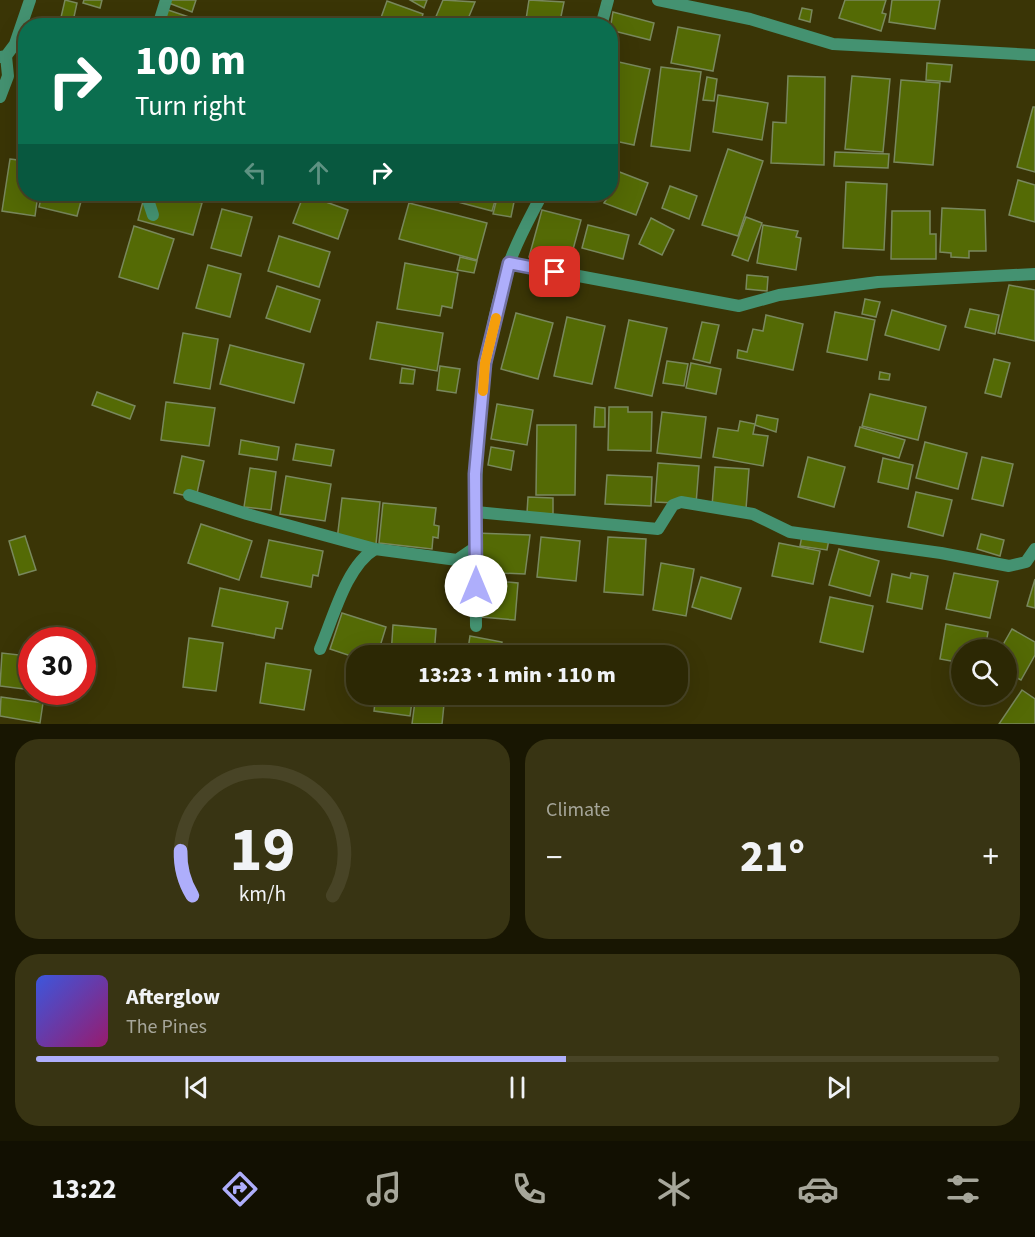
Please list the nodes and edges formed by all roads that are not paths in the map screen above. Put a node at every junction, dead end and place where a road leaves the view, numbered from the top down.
1 (30, 0) edge
2 (166, 0) edge
3 (608, 0) edge
4 (658, 0) edge
5 (24, 18) edge
6 (160, 18) edge
7 (603, 18) edge
8 (18, 35) edge
9 (1035, 55) edge
10 (3, 56) edge
11 (0, 97) edge
12 (149, 201) edge
13 (539, 201) edge
14 (153, 215) dead end
15 (509, 263) junction
16 (1032, 271) edge
17 (189, 495) dead end
18 (476, 512) junction
19 (476, 547) junction
20 (1035, 548) edge
21 (375, 549) junction
22 (476, 626) dead end
23 (320, 649) dead end

1 - 5 street
2 - 6 street
3 - 7 street
4 - 9 street
8 - 10 street
10 - 11 street
12 - 14 street
13 - 15 street
15 - 16 street
15 - 18 street
17 - 21 street
18 - 19 street
18 - 20 street
19 - 21 street
19 - 22 street
21 - 23 street

